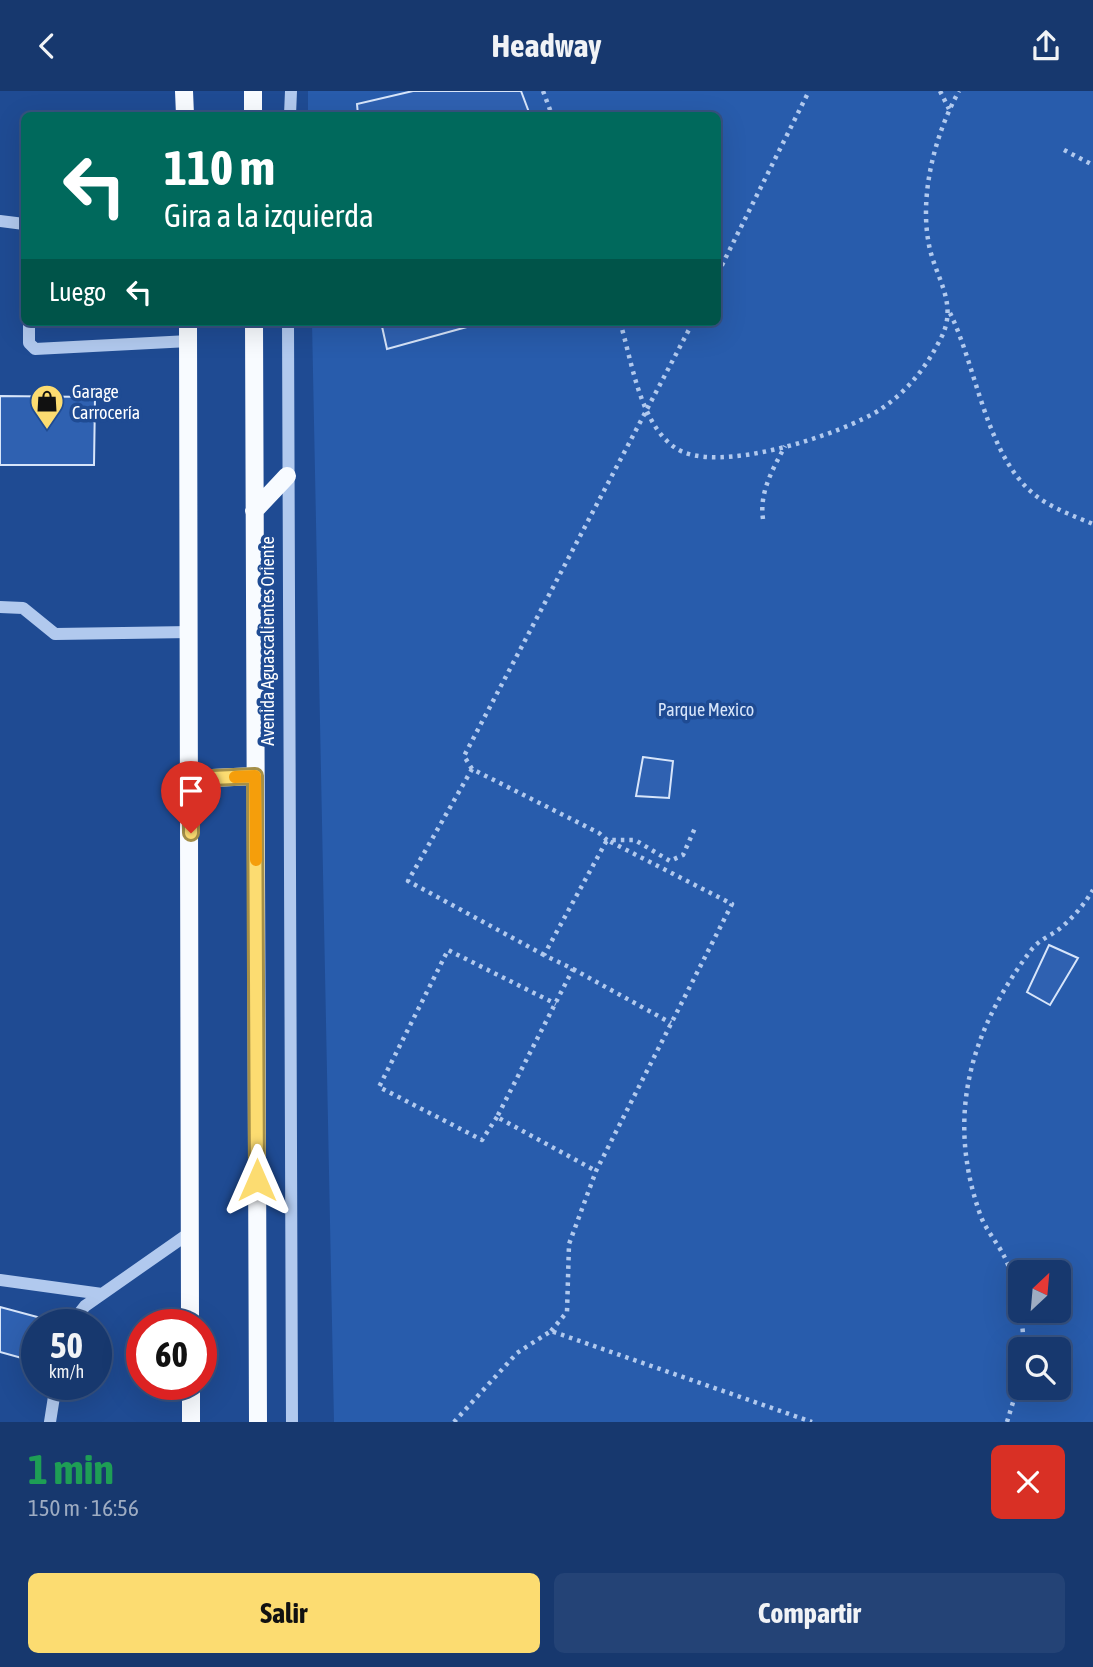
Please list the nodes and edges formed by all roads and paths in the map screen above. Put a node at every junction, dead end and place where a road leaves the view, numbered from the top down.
1 (184, 91) edge
2 (253, 91) edge
3 (291, 91) edge
4 (543, 91) edge
5 (809, 91) edge
6 (940, 91) edge
7 (959, 91) edge
8 (949, 109) junction
9 (185, 112) edge
10 (253, 112) edge
11 (290, 112) edge
12 (551, 112) edge
13 (1064, 150) dead end
14 (1093, 165) edge
15 (0, 221) edge
16 (21, 224) edge
17 (721, 267) edge
18 (950, 313) junction
19 (29, 326) edge
20 (188, 326) edge
21 (254, 326) edge
22 (288, 326) edge
23 (621, 326) edge
24 (691, 326) edge
25 (189, 341) junction
26 (648, 412) junction
27 (785, 446) junction
28 (287, 476) junction
29 (254, 512) junction
30 (763, 519) dead end
31 (1093, 524) edge
32 (0, 607) edge
33 (191, 632) junction
34 (472, 769) junction
35 (255, 776) junction
36 (191, 779) junction
37 (695, 828) dead end
38 (607, 840) junction
39 (1093, 890) edge
40 (544, 955) junction
41 (573, 969) junction
42 (556, 1004) junction
43 (671, 1023) junction
44 (497, 1117) junction
45 (596, 1171) junction
46 (188, 1234) junction
47 (0, 1280) edge
48 (102, 1294) junction
49 (83, 1309) edge
50 (190, 1309) edge
51 (551, 1331) junction
52 (1022, 1337) edge
53 (53, 1400) edge
54 (191, 1400) edge
55 (1014, 1400) edge
56 (50, 1422) edge
57 (191, 1422) edge
58 (258, 1422) edge
59 (292, 1422) edge
60 (454, 1422) edge
61 (812, 1422) edge
62 (1007, 1422) edge

1 - 9 main road
2 - 10 main road
3 - 11 street
4 - 12 path
5 - 17 path
6 - 8 path
7 - 8 path
8 - 18 path
13 - 14 path
15 - 16 street
18 - 27 path
18 - 31 path
19 - 25 street
20 - 25 main road
21 - 29 main road, Avenida Aguascalientes Oriente
22 - 28 street, Avenida Aguascalientes Oriente
23 - 26 path
24 - 26 path
25 - 33 main road
26 - 27 path
26 - 34 path
27 - 30 path
28 - 29 main road
28 - 59 street, Avenida Aguascalientes Oriente
29 - 35 main road, Avenida Aguascalientes Oriente
32 - 33 street
33 - 36 main road
34 - 38 path
34 - 40 path
35 - 36 main road
35 - 58 main road, Avenida Aguascalientes Oriente
36 - 46 main road
37 - 38 path
38 - 40 path
38 - 43 path
39 - 52 path
40 - 41 path
41 - 42 path
41 - 43 path
42 - 44 path
42 - 44 path
43 - 45 path
44 - 45 path
45 - 51 path
46 - 48 street
46 - 50 main road
47 - 48 street
48 - 49 street
51 - 60 path
51 - 61 path
53 - 56 street
54 - 57 main road
55 - 62 path

